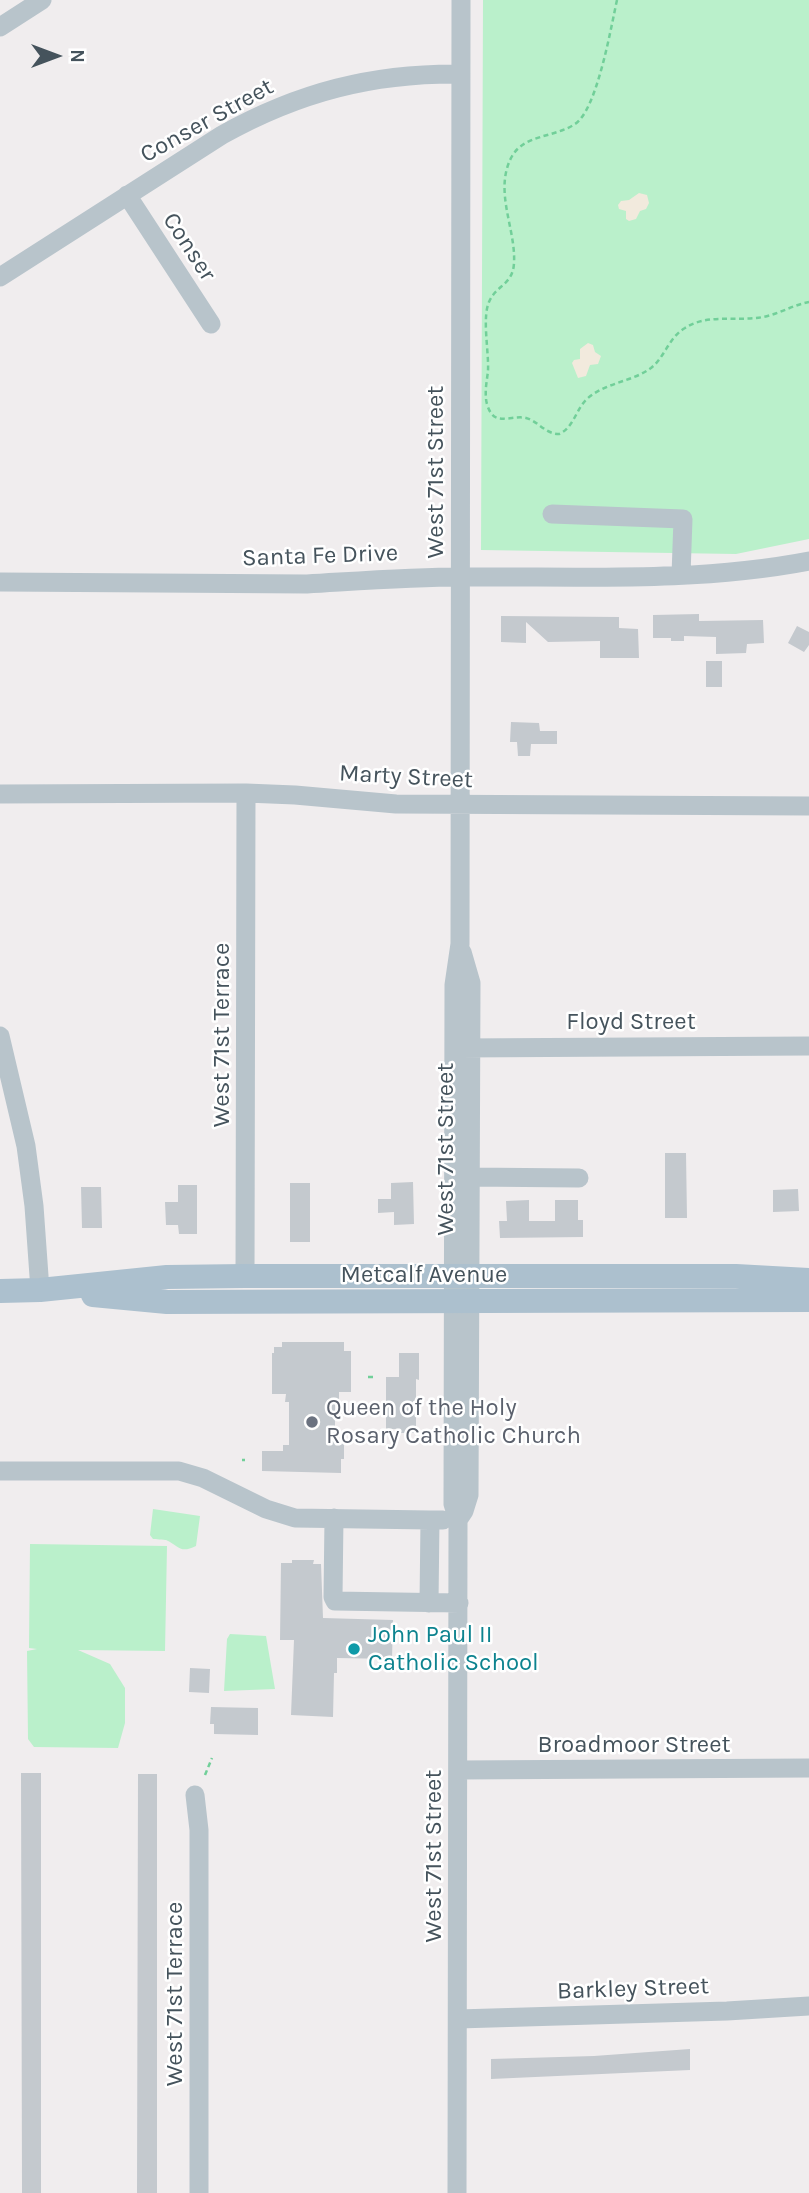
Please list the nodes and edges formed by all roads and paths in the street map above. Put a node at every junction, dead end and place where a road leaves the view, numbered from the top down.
1 (42, 0) edge
2 (461, 0) edge
3 (617, 0) edge
4 (0, 27) edge
5 (461, 74) junction
6 (127, 195) junction
7 (0, 277) edge
8 (809, 302) edge
9 (211, 324) dead end
10 (552, 514) dead end
11 (809, 561) edge
12 (460, 576) junction
13 (681, 576) junction
14 (0, 582) edge
15 (246, 793) junction
16 (0, 794) edge
17 (460, 805) junction
18 (809, 806) edge
19 (0, 1036) edge
20 (809, 1046) edge
21 (462, 1048) junction
22 (470, 1177) junction
23 (579, 1178) dead end
24 (462, 1274) junction
25 (246, 1276) junction
26 (809, 1280) edge
27 (40, 1290) junction
28 (0, 1291) edge
29 (809, 1300) edge
30 (461, 1302) junction
31 (368, 1377) dead end
32 (373, 1377) dead end
33 (0, 1471) edge
34 (334, 1518) junction
35 (430, 1520) junction
36 (458, 1520) junction
37 (429, 1603) junction
38 (459, 1603) junction
39 (212, 1758) dead end
40 (809, 1768) edge
41 (458, 1770) junction
42 (205, 1775) dead end
43 (195, 1795) dead end
44 (809, 2006) edge
45 (458, 2019) junction
46 (199, 2193) edge
47 (457, 2193) edge

1 - 4 street
2 - 5 street, West 71st Street
3 - 8 path
5 - 6 street, Conser Street
5 - 12 street, West 71st Street
6 - 7 street, Conser Street
6 - 9 street, Conser
10 - 13 street
11 - 13 street, Santa Fe Drive
12 - 13 street, Santa Fe Drive
12 - 14 street, Santa Fe Drive
12 - 17 street, West 71st Street
15 - 16 street, Marty Street
15 - 17 street, Marty Street
15 - 25 street, West 71st Terrace
17 - 18 street, Marty Street
17 - 21 street, West 71st Street
19 - 27 street
20 - 21 street, Floyd Street
21 - 22 street, West 71st Street
21 - 24 street, West 71st Street
22 - 23 street
22 - 24 street, West 71st Street
24 - 25 main road, Metcalf Avenue
24 - 26 main road, Metcalf Avenue
24 - 30 street, West 71st Street
25 - 27 main road, Metcalf Avenue
27 - 28 main road, Metcalf Avenue
27 - 30 main road, Metcalf Avenue
29 - 30 main road, Metcalf Avenue
30 - 36 street, West 71st Street
31 - 32 path
33 - 34 street
34 - 35 street
34 - 37 street
35 - 36 street
35 - 37 street
36 - 38 street, West 71st Street
37 - 38 street
38 - 41 street, West 71st Street
39 - 42 path
40 - 41 street, Broadmoor Street
41 - 45 street, West 71st Street
43 - 46 street, West 71st Terrace
44 - 45 street, Barkley Street
45 - 47 street, West 71st Street

